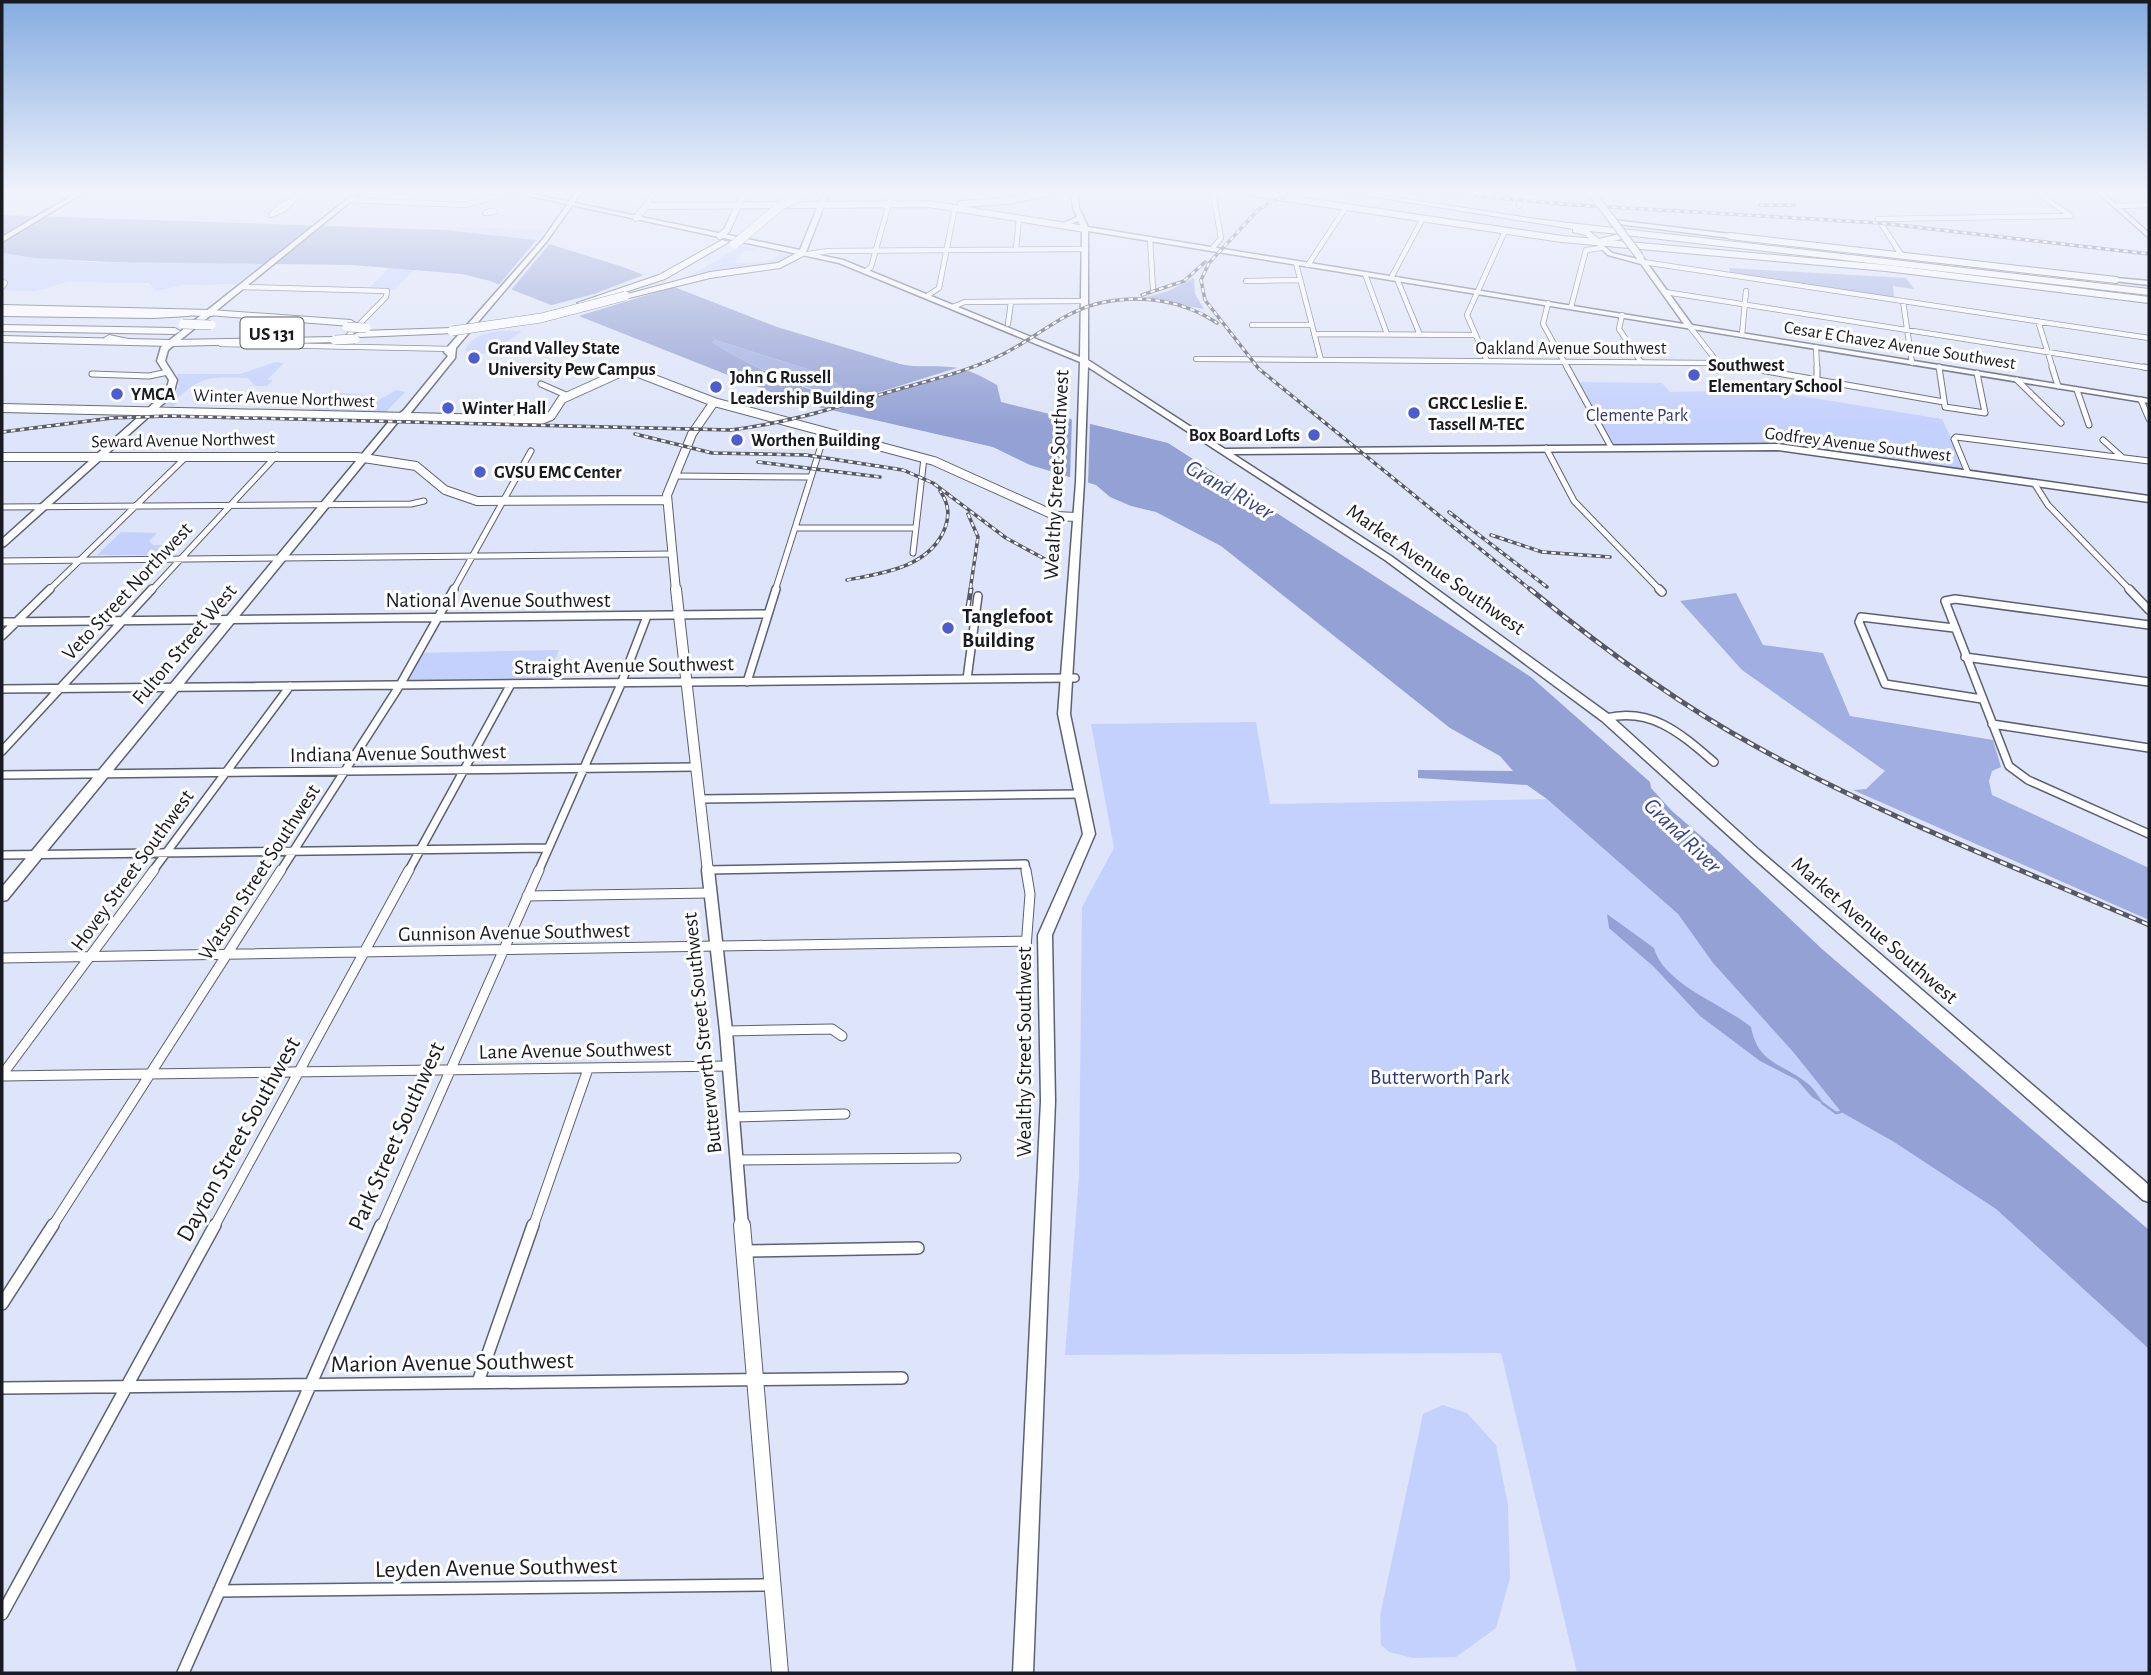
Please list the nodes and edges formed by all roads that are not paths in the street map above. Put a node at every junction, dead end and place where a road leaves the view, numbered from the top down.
1 (260, 271) edge
2 (518, 271) edge
3 (677, 271) edge
4 (677, 271) edge
5 (737, 271) edge
6 (866, 271) edge
7 (942, 271) edge
8 (1086, 271) edge
9 (1152, 271) edge
10 (1298, 271) edge
11 (1347, 271) edge
12 (1398, 271) edge
13 (1487, 271) edge
14 (1580, 271) edge
15 (1650, 271) edge
16 (1718, 271) edge
17 (1908, 271) edge
18 (1993, 271) edge
19 (2007, 271) edge
20 (2037, 271) edge
21 (2015, 272) junction
22 (1365, 274) junction
23 (666, 278) junction
24 (1300, 279) junction
25 (1394, 279) junction
26 (2116, 280) junction
27 (1246, 281) dead end
28 (242, 287) junction
29 (2149, 287) edge
30 (1153, 289) dead end
31 (1746, 291) dead end
32 (1477, 292) junction
33 (1665, 292) junction
34 (927, 296) junction
35 (2149, 300) edge
36 (1085, 301) junction
37 (1903, 301) junction
38 (1011, 302) junction
39 (1548, 303) junction
40 (1744, 305) junction
41 (952, 307) junction
42 (1571, 307) junction
43 (2, 313) edge
44 (188, 313) junction
45 (211, 313) junction
46 (1622, 315) junction
47 (77, 321) junction
48 (2038, 321) junction
49 (1008, 324) dead end
50 (1252, 325) dead end
51 (1312, 325) junction
52 (1690, 327) junction
53 (453, 328) junction
54 (1908, 330) junction
55 (2, 333) edge
56 (352, 334) junction
57 (1314, 334) junction
58 (1387, 334) junction
59 (1420, 335) junction
60 (1475, 335) junction
61 (1742, 335) junction
62 (2149, 338) edge
63 (138, 342) joint
64 (172, 343) junction
65 (1816, 347) junction
66 (453, 349) junction
67 (2048, 352) junction
68 (1196, 359) dead end
69 (1321, 360) junction
70 (1084, 361) junction
71 (1563, 361) junction
72 (1487, 362) junction
73 (1641, 362) junction
74 (1718, 363) junction
75 (1912, 363) junction
76 (1939, 367) junction
77 (2149, 368) edge
78 (168, 372) junction
79 (1977, 373) junction
80 (93, 374) dead end
81 (1114, 380) junction
82 (1816, 380) junction
83 (2017, 380) junction
84 (541, 384) dead end
85 (2058, 386) junction
86 (1083, 387) junction
87 (2077, 390) junction
88 (568, 396) junction
89 (2145, 401) edge
90 (714, 402) junction
91 (1945, 404) junction
92 (2, 408) edge
93 (152, 410) junction
94 (397, 418) junction
95 (2149, 419) edge
96 (2061, 423) dead end
97 (2089, 425) dead end
98 (825, 433) junction
99 (2103, 440) dead end
100 (1611, 447) junction
101 (1546, 448) junction
102 (1226, 450) junction
103 (531, 451) dead end
104 (277, 455) junction
105 (187, 456) junction
106 (97, 457) junction
107 (365, 457) junction
108 (925, 458) junction
109 (2122, 458) junction
110 (4, 459) edge
111 (2149, 461) edge
112 (1968, 473) junction
113 (674, 476) junction
114 (811, 477) junction
115 (2034, 483) junction
116 (2149, 499) edge
117 (666, 500) junction
118 (424, 501) dead end
119 (502, 503) junction
120 (325, 504) junction
121 (230, 505) junction
122 (135, 506) junction
123 (2, 507) edge
124 (43, 507) junction
125 (1076, 517) junction
126 (796, 528) junction
127 (915, 528) junction
128 (2, 544) edge
129 (913, 552) dead end
130 (672, 554) junction
131 (473, 557) junction
132 (280, 559) junction
133 (180, 560) junction
134 (2, 561) edge
135 (79, 561) junction
136 (1662, 592) dead end
137 (978, 596) dead end
138 (2149, 610) edge
139 (768, 614) junction
140 (647, 616) junction
141 (679, 616) junction
142 (438, 617) junction
143 (124, 620) junction
144 (229, 620) junction
145 (17, 621) junction
146 (2, 622) edge
147 (2149, 625) edge
148 (1954, 628) junction
149 (2, 636) edge
150 (1965, 657) junction
151 (1070, 678) junction
152 (967, 679) junction
153 (686, 682) junction
154 (747, 682) junction
155 (2149, 682) edge
156 (511, 684) junction
157 (621, 684) junction
158 (400, 685) junction
159 (290, 686) junction
160 (173, 687) junction
161 (61, 688) junction
162 (2, 689) edge
163 (1982, 699) junction
164 (1606, 718) junction
165 (1992, 724) junction
166 (2149, 748) edge
167 (2, 751) edge
168 (1714, 762) dead end
169 (695, 767) junction
170 (582, 768) junction
171 (466, 769) junction
172 (345, 771) junction
173 (226, 773) junction
174 (101, 774) junction
175 (2, 775) edge
176 (1082, 794) junction
177 (699, 799) junction
178 (2149, 834) edge
179 (547, 848) junction
180 (420, 850) junction
181 (292, 851) junction
182 (166, 853) junction
183 (2, 855) edge
184 (35, 855) junction
185 (706, 870) junction
186 (709, 893) junction
187 (2, 896) edge
188 (527, 896) junction
189 (715, 946) junction
190 (502, 950) junction
191 (365, 952) junction
192 (228, 953) junction
193 (90, 956) junction
194 (2, 958) edge
195 (726, 1031) junction
196 (842, 1036) dead end
197 (729, 1066) junction
198 (449, 1069) junction
199 (588, 1069) junction
200 (299, 1072) junction
201 (150, 1074) junction
202 (2, 1076) edge
203 (845, 1114) dead end
204 (734, 1117) junction
205 (956, 1158) dead end
206 (737, 1160) junction
207 (2149, 1195) edge
208 (918, 1248) dead end
209 (743, 1251) junction
210 (2, 1304) edge
211 (902, 1378) dead end
212 (754, 1379) junction
213 (478, 1382) junction
214 (310, 1384) junction
215 (128, 1386) junction
216 (2, 1388) edge
217 (774, 1585) junction
218 (219, 1591) junction
219 (2, 1614) edge
220 (183, 1673) edge
221 (780, 1673) edge
222 (1023, 1673) edge

1 - 28 main road
2 - 66 main road, Fulton Street West
3 - 23 highway, US 131
4 - 23 highway
5 - 23 highway
6 - 34 main road, Market Avenue Southwest
7 - 34 street
8 - 36 main road, Wealthy Street Southwest
9 - 30 street
10 - 24 street
11 - 22 main road, Cesar E Chavez Avenue Southwest
12 - 25 street
13 - 32 street
14 - 42 street
15 - 33 main road
16 - 37 street
17 - 35 street
18 - 29 highway
19 - 21 highway
20 - 26 street
21 - 26 highway
21 - 29 highway
22 - 25 main road, Cesar E Chavez Avenue Southwest
22 - 58 street
23 - 53 highway, US 131
23 - 53 highway, US 131, bridge
24 - 27 street
24 - 51 street
25 - 32 main road, Cesar E Chavez Avenue Southwest
25 - 59 street
26 - 29 main road
28 - 45 main road
28 - 56 street
31 - 40 street
32 - 39 main road, Cesar E Chavez Avenue Southwest
32 - 60 street
33 - 40 street
33 - 52 main road
34 - 41 main road, Market Avenue Southwest
36 - 38 street
36 - 70 main road, Wealthy Street Southwest
37 - 48 street
37 - 54 street
38 - 41 street
38 - 49 street
39 - 42 main road, Cesar E Chavez Avenue Southwest
39 - 71 street
40 - 54 street
40 - 61 street
41 - 70 main road, Market Avenue Southwest
42 - 46 main road, Cesar E Chavez Avenue Southwest
43 - 44 street
43 - 47 highway, US 131
44 - 45 street
44 - 47 highway
45 - 56 highway
45 - 64 main road
46 - 52 main road, Cesar E Chavez Avenue Southwest
46 - 73 street
47 - 55 highway
47 - 56 highway, US 131
48 - 62 street
48 - 67 street
50 - 51 street
51 - 57 street
52 - 61 main road, Cesar E Chavez Avenue Southwest
52 - 74 street
53 - 56 highway, US 131
53 - 56 highway, US 131
54 - 67 street
54 - 75 street
55 - 63 highway
56 - 64 highway
56 - 66 street
57 - 58 street
57 - 69 street
58 - 59 street
59 - 60 street
60 - 72 street
61 - 65 main road, Cesar E Chavez Avenue Southwest
63 - 64 street
64 - 78 main road
65 - 75 main road, Cesar E Chavez Avenue Southwest
65 - 82 street
66 - 94 main road, Fulton Street West
67 - 77 street
67 - 85 street
68 - 69 street, Oakland Avenue Southwest
69 - 72 street, Oakland Avenue Southwest
70 - 81 main road, Market Avenue Southwest
70 - 86 main road, Wealthy Street Southwest
71 - 72 street, Oakland Avenue Southwest
71 - 73 street, Oakland Avenue Southwest
71 - 100 street
73 - 74 street, Oakland Avenue Southwest
74 - 82 street, Oakland Avenue Southwest
75 - 76 main road, Cesar E Chavez Avenue Southwest
76 - 79 main road, Cesar E Chavez Avenue Southwest
76 - 91 street
78 - 80 street
78 - 93 main road
79 - 83 main road, Cesar E Chavez Avenue Southwest
79 - 91 street, Oakland Avenue Southwest
81 - 86 main road
81 - 102 main road, Market Avenue Southwest
82 - 91 street, Oakland Avenue Southwest
83 - 85 main road, Cesar E Chavez Avenue Southwest
83 - 96 street
84 - 88 street
85 - 87 main road, Cesar E Chavez Avenue Southwest
86 - 125 main road, Wealthy Street Southwest
87 - 89 main road, Cesar E Chavez Avenue Southwest
87 - 97 street
88 - 90 street
88 - 94 street, Winter Avenue Northwest
89 - 95 street
90 - 98 street
90 - 113 street, Butterworth Street Southwest
92 - 93 street, Winter Avenue Northwest
93 - 94 street, Winter Avenue Northwest
93 - 106 main road
94 - 107 main road, Fulton Street West
98 - 108 street
98 - 114 street
99 - 109 street
100 - 101 main road, Godfrey Avenue Southwest
100 - 112 main road, Godfrey Avenue Southwest
101 - 102 main road, Godfrey Avenue Southwest
101 - 136 street
102 - 164 main road, Market Avenue Southwest
103 - 119 street, Watson Street Southwest
104 - 105 street, Seward Avenue Northwest
104 - 107 street, Seward Avenue Northwest
104 - 121 street, Veto Street Northwest
105 - 106 street, Seward Avenue Northwest
105 - 122 street
106 - 110 street, Seward Avenue Northwest
106 - 124 main road
107 - 119 street, Seward Avenue Northwest
107 - 120 main road, Fulton Street West
108 - 125 street
108 - 127 street
109 - 111 street
109 - 112 street
112 - 115 main road, Godfrey Avenue Southwest
113 - 114 street
113 - 117 street, Butterworth Street Southwest
114 - 126 street
115 - 116 main road, Godfrey Avenue Southwest
115 - 138 street
117 - 119 street, Seward Avenue Northwest
117 - 130 street, Butterworth Street Southwest
118 - 120 street
119 - 131 street, Watson Street Southwest
120 - 121 street
120 - 132 main road, Fulton Street West
121 - 122 street
121 - 133 street, Veto Street Northwest
122 - 124 street
122 - 135 street
123 - 124 street
124 - 128 main road
125 - 151 main road, Wealthy Street Southwest
126 - 127 street
126 - 139 street
127 - 129 street
130 - 131 street
130 - 141 street, Butterworth Street Southwest
131 - 132 street
131 - 142 street, Watson Street Southwest
132 - 133 street
132 - 144 main road, Fulton Street West
133 - 135 street
133 - 143 street, Veto Street Northwest
134 - 135 street
135 - 145 street
137 - 152 street
139 - 141 street, National Avenue Southwest
139 - 154 street
140 - 141 street, National Avenue Southwest
140 - 142 street, National Avenue Southwest
140 - 157 street, Park Street Southwest
141 - 153 street, Butterworth Street Southwest
142 - 144 street, National Avenue Southwest
142 - 158 street, Watson Street Southwest
143 - 144 street, National Avenue Southwest
143 - 145 street, National Avenue Southwest
143 - 161 street, Veto Street Northwest
144 - 160 main road, Fulton Street West
145 - 146 street, National Avenue Southwest
145 - 149 street
147 - 148 street
148 - 150 street
148 - 163 street
150 - 155 street
150 - 163 street
151 - 152 street, Straight Avenue Southwest
151 - 176 main road, Wealthy Street Southwest
152 - 154 street, Straight Avenue Southwest
153 - 154 street, Straight Avenue Southwest
153 - 157 street, Straight Avenue Southwest
153 - 169 street, Butterworth Street Southwest
156 - 157 street, Straight Avenue Southwest
156 - 158 street, Straight Avenue Southwest
156 - 171 street, Dayton Street Southwest
157 - 170 street, Park Street Southwest
158 - 159 street, Straight Avenue Southwest
158 - 172 street, Watson Street Southwest
159 - 160 street, Straight Avenue Southwest
159 - 173 street, Hovey Street Southwest
160 - 161 street, Straight Avenue Southwest
160 - 174 main road, Fulton Street West
161 - 162 street, Straight Avenue Southwest
161 - 167 street, Veto Street Northwest
163 - 165 street
164 - 168 street
164 - 207 main road, Market Avenue Southwest
165 - 166 street
165 - 178 street
169 - 170 street, Indiana Avenue Southwest
169 - 177 street, Butterworth Street Southwest
170 - 171 street, Indiana Avenue Southwest
170 - 179 street, Park Street Southwest
171 - 172 street, Indiana Avenue Southwest
171 - 180 street, Dayton Street Southwest
172 - 173 street, Indiana Avenue Southwest
172 - 181 street, Watson Street Southwest
173 - 174 street, Indiana Avenue Southwest
173 - 182 street, Hovey Street Southwest
174 - 175 street, Indiana Avenue Southwest
174 - 184 main road, Fulton Street West
176 - 177 street
176 - 222 main road, Wealthy Street Southwest
177 - 185 street, Butterworth Street Southwest
179 - 180 street
179 - 188 street, Park Street Southwest
180 - 181 street
180 - 191 street, Dayton Street Southwest
181 - 182 street
181 - 192 street, Watson Street Southwest
182 - 184 street
182 - 193 street, Hovey Street Southwest
183 - 184 street
184 - 187 main road, Fulton Street West
185 - 186 street, Butterworth Street Southwest
185 - 189 street, Gunnison Avenue Southwest
186 - 188 street
186 - 189 street, Butterworth Street Southwest
188 - 190 street, Park Street Southwest
189 - 190 street, Gunnison Avenue Southwest
189 - 195 street, Butterworth Street Southwest
190 - 191 street, Gunnison Avenue Southwest
190 - 198 street, Park Street Southwest
191 - 192 street, Gunnison Avenue Southwest
191 - 200 street, Dayton Street Southwest
192 - 193 street, Gunnison Avenue Southwest
192 - 201 street, Watson Street Southwest
193 - 194 street, Gunnison Avenue Southwest
193 - 202 street, Hovey Street Southwest
195 - 196 street
195 - 197 street, Butterworth Street Southwest
197 - 199 street, Lane Avenue Southwest
197 - 204 street, Butterworth Street Southwest
198 - 199 street, Lane Avenue Southwest
198 - 200 street, Lane Avenue Southwest
198 - 214 street, Park Street Southwest
199 - 213 street
200 - 201 street, Lane Avenue Southwest
200 - 215 street, Dayton Street Southwest
201 - 202 street, Lane Avenue Southwest
201 - 210 street, Watson Street Southwest
203 - 204 street
204 - 206 street, Butterworth Street Southwest
205 - 206 street
206 - 209 street, Butterworth Street Southwest
208 - 209 street
209 - 212 street, Butterworth Street Southwest
211 - 212 street, Marion Avenue Southwest
212 - 213 street, Marion Avenue Southwest
212 - 217 street, Butterworth Street Southwest
213 - 214 street, Marion Avenue Southwest
214 - 215 street, Marion Avenue Southwest
214 - 218 street, Park Street Southwest
215 - 216 street, Marion Avenue Southwest
215 - 219 street, Dayton Street Southwest
217 - 218 street, Leyden Avenue Southwest
217 - 221 street, Butterworth Street Southwest
218 - 220 street, Park Street Southwest

